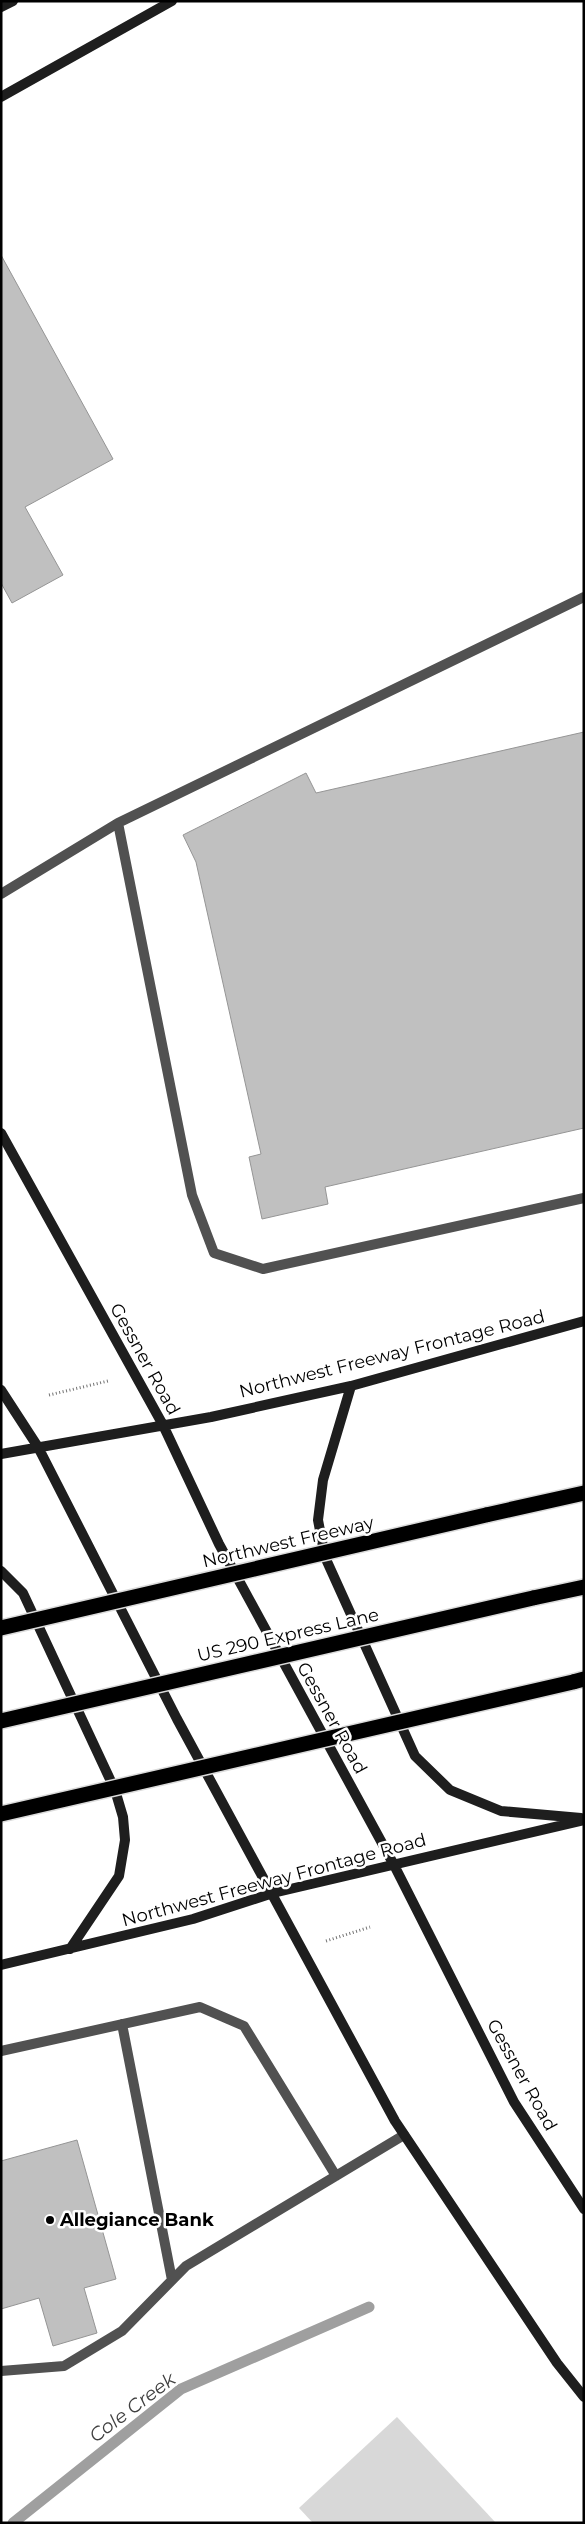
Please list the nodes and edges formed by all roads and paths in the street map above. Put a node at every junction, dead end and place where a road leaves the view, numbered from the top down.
1 (12, 1) edge
2 (172, 1) edge
3 (1, 7) edge
4 (1, 96) edge
5 (584, 597) edge
6 (118, 824) junction
7 (1, 894) edge
8 (1, 1134) edge
9 (584, 1198) edge
10 (584, 1321) edge
11 (108, 1381) dead end
12 (351, 1386) junction
13 (1, 1390) edge
14 (49, 1395) dead end
15 (163, 1426) junction
16 (38, 1447) junction
17 (1, 1454) edge
18 (584, 1493) edge
19 (1, 1571) edge
20 (584, 1587) edge
21 (1, 1628) edge
22 (578, 1680) edge
23 (1, 1720) edge
24 (1, 1814) edge
25 (584, 1819) edge
26 (394, 1865) junction
27 (272, 1894) junction
28 (370, 1927) dead end
29 (325, 1941) dead end
30 (70, 1949) junction
31 (1, 1965) edge
32 (122, 2024) junction
33 (1, 2051) edge
34 (404, 2135) junction
35 (336, 2176) junction
36 (584, 2209) edge
37 (172, 2280) junction
38 (1, 2371) edge
39 (584, 2397) edge

1 - 3 main road
2 - 4 main road
5 - 6 lane
6 - 7 lane
6 - 9 lane
8 - 15 main road, Gessner Road
10 - 12 main road, Northwest Freeway Frontage Road
11 - 14 path
12 - 15 main road, Northwest Freeway Frontage Road
12 - 25 main road
13 - 16 main road
15 - 16 main road, Northwest Freeway Frontage Road
15 - 26 main road, Gessner Road
16 - 17 main road, Northwest Freeway Frontage Road
16 - 27 main road
18 - 21 highway, Northwest Freeway, bridge
19 - 30 main road
20 - 23 highway, US 290 Express Lane, bridge
22 - 24 highway, bridge
25 - 26 main road, Northwest Freeway Frontage Road
26 - 27 main road, Northwest Freeway Frontage Road
26 - 36 main road, Gessner Road
27 - 30 main road, Northwest Freeway Frontage Road
27 - 34 main road
28 - 29 path
30 - 31 main road, Northwest Freeway Frontage Road
32 - 33 lane
32 - 35 lane
32 - 37 lane
34 - 35 lane
34 - 39 main road
35 - 37 lane
37 - 38 lane

